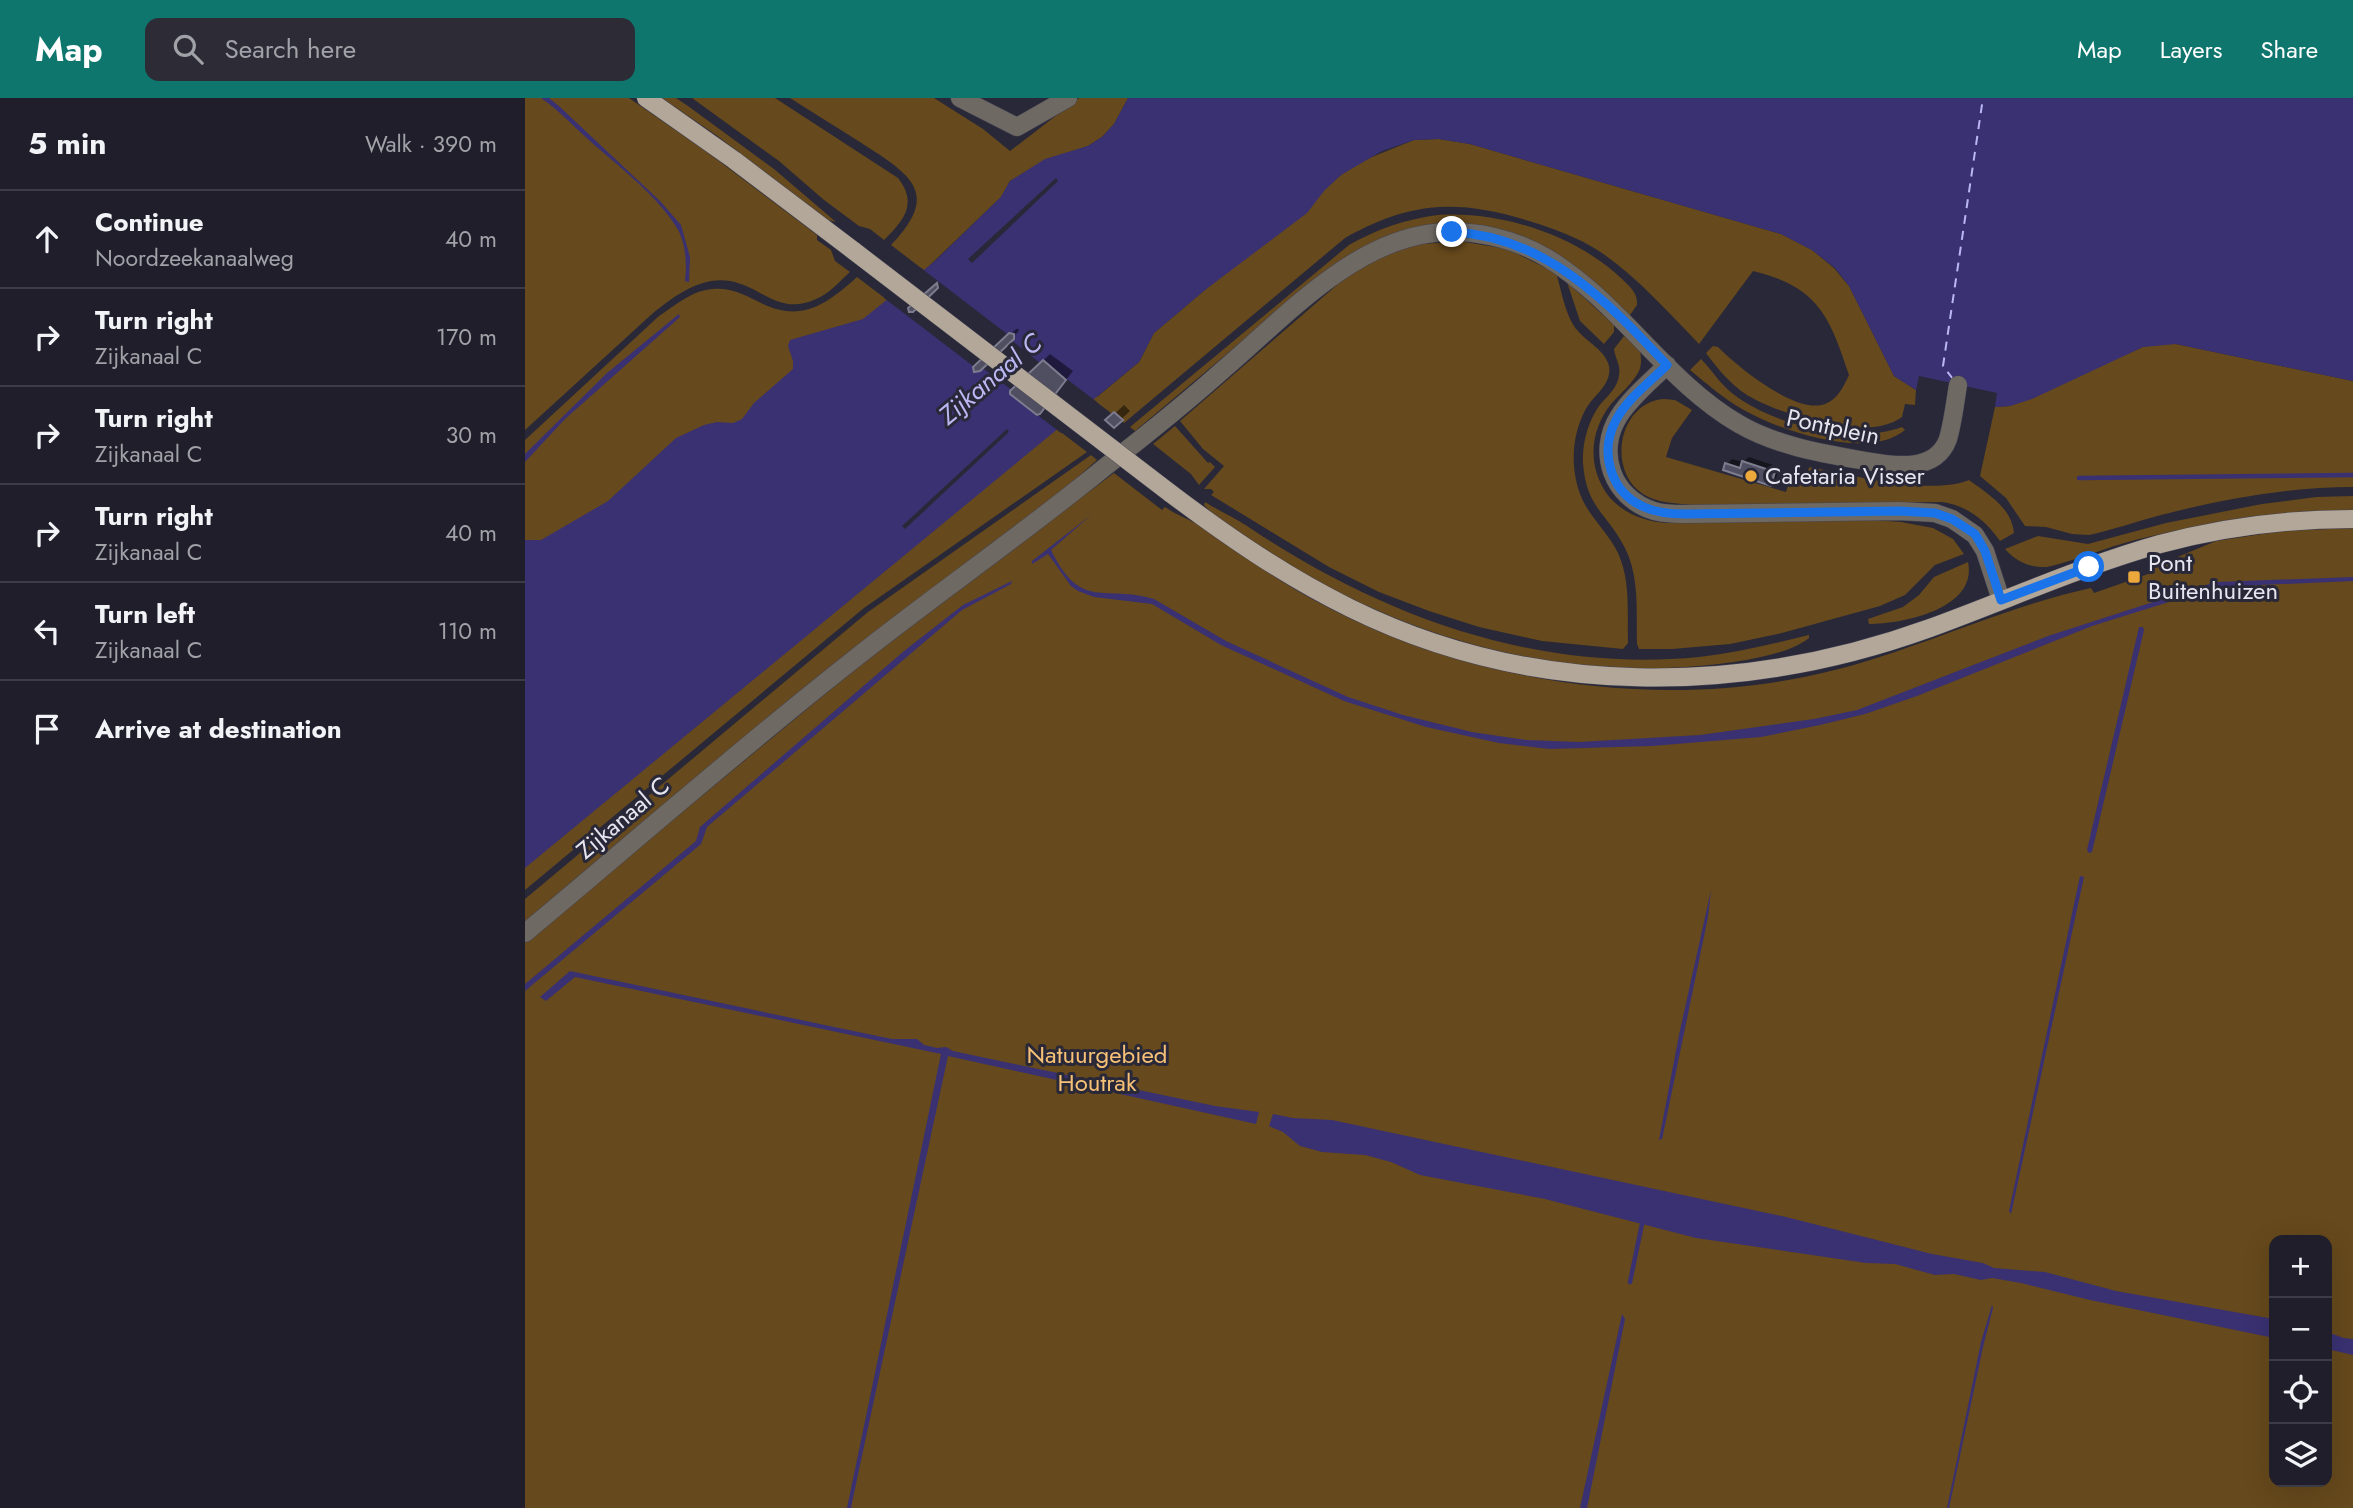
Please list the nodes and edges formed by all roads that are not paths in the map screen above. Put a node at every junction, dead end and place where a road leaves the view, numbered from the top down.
1 (646, 98) edge
2 (960, 98) edge
3 (1067, 98) edge
4 (1667, 365) junction
5 (1958, 385) dead end
6 (2353, 519) edge
7 (2001, 600) junction
8 (525, 933) edge

1 - 7 main road, bridge
2 - 3 street
4 - 5 street, Pontplein
4 - 7 street
4 - 8 street, Zijkanaal C
6 - 7 main road

